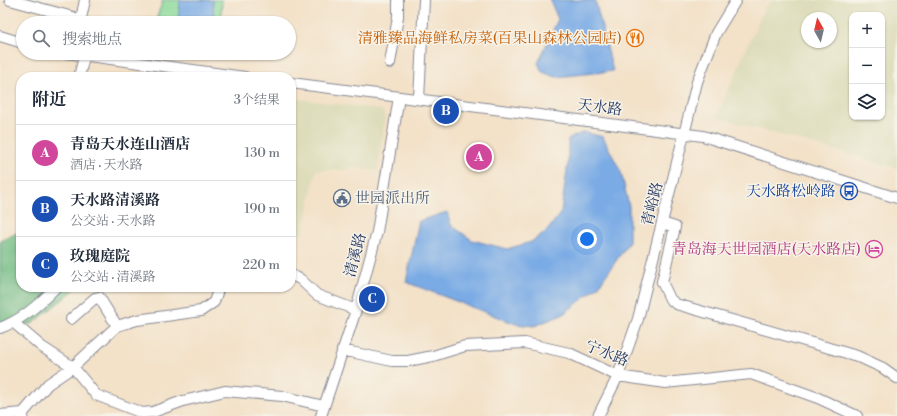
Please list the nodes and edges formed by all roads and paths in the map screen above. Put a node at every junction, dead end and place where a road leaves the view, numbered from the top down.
1 (10, 0) edge
2 (86, 0) edge
3 (398, 0) edge
4 (424, 0) edge
5 (736, 0) edge
6 (69, 16) edge
7 (82, 16) edge
8 (0, 36) edge
9 (16, 41) edge
10 (84, 60) edge
11 (121, 60) edge
12 (390, 63) dead end
13 (81, 72) edge
14 (209, 72) edge
15 (296, 84) edge
16 (399, 97) junction
17 (419, 99) junction
18 (685, 134) junction
19 (897, 198) edge
20 (662, 223) junction
21 (296, 277) edge
22 (51, 292) edge
23 (218, 292) edge
24 (356, 310) junction
25 (71, 319) dead end
26 (14, 323) junction
27 (117, 326) junction
28 (0, 328) edge
29 (342, 350) junction
30 (73, 367) junction
31 (618, 376) junction
32 (897, 378) edge
33 (324, 406) junction
34 (0, 414) edge
35 (23, 415) edge
36 (321, 416) edge
37 (598, 416) edge
38 (857, 416) edge

1 - 6 street
2 - 7 street
3 - 12 street
4 - 17 street
5 - 18 street, 青峪路
8 - 9 street
10 - 13 street
11 - 14 street
15 - 16 street, 天水路
16 - 17 street, 天水路
16 - 24 street, 清溪路
17 - 18 street, 天水路
18 - 19 street, 天水路
18 - 20 street, 青峪路
20 - 31 street, 青峪路
20 - 32 street
21 - 24 street
22 - 26 street
23 - 27 street
24 - 29 street, 清溪路
25 - 27 street
26 - 28 street
26 - 30 street
27 - 30 street
29 - 31 street, 宁水路
29 - 33 street, 清溪路
30 - 33 street
30 - 35 street
31 - 37 street, 青峪路
31 - 38 street, 宁水路
33 - 36 street, 清溪路
34 - 35 street

